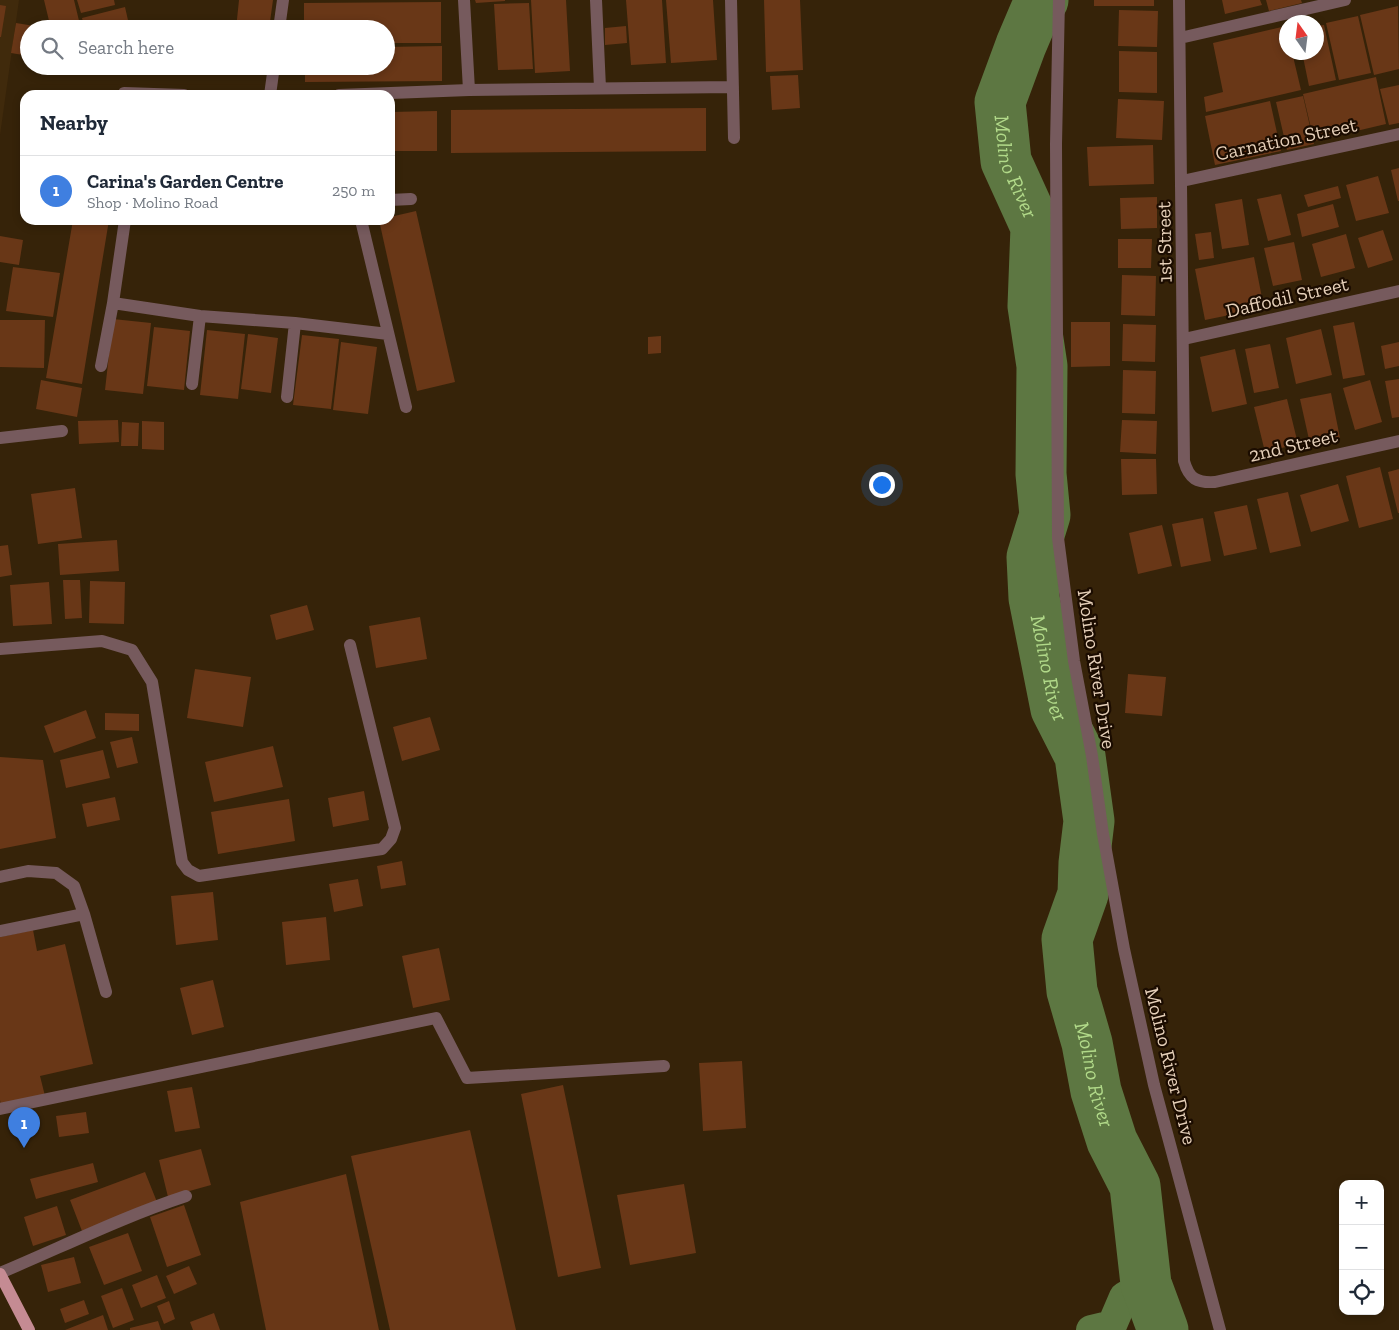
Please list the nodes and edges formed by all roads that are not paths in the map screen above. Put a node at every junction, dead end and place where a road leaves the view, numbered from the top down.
1 (283, 0) edge
2 (464, 0) edge
3 (596, 0) edge
4 (731, 0) edge
5 (1059, 0) edge
6 (1179, 0) edge
7 (1345, 0) edge
8 (280, 20) edge
9 (1180, 38) junction
10 (273, 75) edge
11 (734, 87) junction
12 (600, 88) junction
13 (271, 90) edge
14 (469, 90) junction
15 (395, 93) edge
16 (1399, 134) edge
17 (734, 138) dead end
18 (1182, 181) junction
19 (411, 199) dead end
20 (395, 200) edge
21 (124, 225) edge
22 (362, 225) edge
23 (1399, 291) edge
24 (113, 303) junction
25 (200, 316) junction
26 (295, 323) junction
27 (388, 334) junction
28 (1184, 339) junction
29 (101, 366) dead end
30 (192, 384) dead end
31 (287, 398) dead end
32 (406, 407) dead end
33 (62, 431) dead end
34 (0, 438) edge
35 (1399, 441) edge
36 (1195, 480) joint
37 (350, 645) dead end
38 (0, 649) edge
39 (0, 877) edge
40 (84, 914) junction
41 (0, 931) edge
42 (106, 992) dead end
43 (664, 1066) dead end
44 (0, 1110) edge
45 (186, 1196) dead end
46 (0, 1273) edge
47 (29, 1330) edge
48 (1220, 1330) edge

1 - 8 street
2 - 14 street
3 - 12 street
4 - 11 street
5 - 48 street, Molino River Drive
6 - 9 street, 1st Street
7 - 9 street
9 - 18 street, 1st Street
10 - 13 street
11 - 12 street
11 - 17 street
12 - 14 street
14 - 15 street
16 - 18 street, Carnation Street
18 - 28 street, 1st Street
19 - 20 street
21 - 24 street
22 - 27 street
23 - 28 street, Daffodil Street
24 - 25 street
24 - 29 street
25 - 26 street
25 - 30 street
26 - 27 street
26 - 31 street
27 - 32 street
28 - 36 street, 1st Street
33 - 34 street
35 - 36 street, 2nd Street
37 - 38 street
39 - 40 street
40 - 41 street
40 - 42 street
43 - 44 street
45 - 46 street
46 - 47 main road

